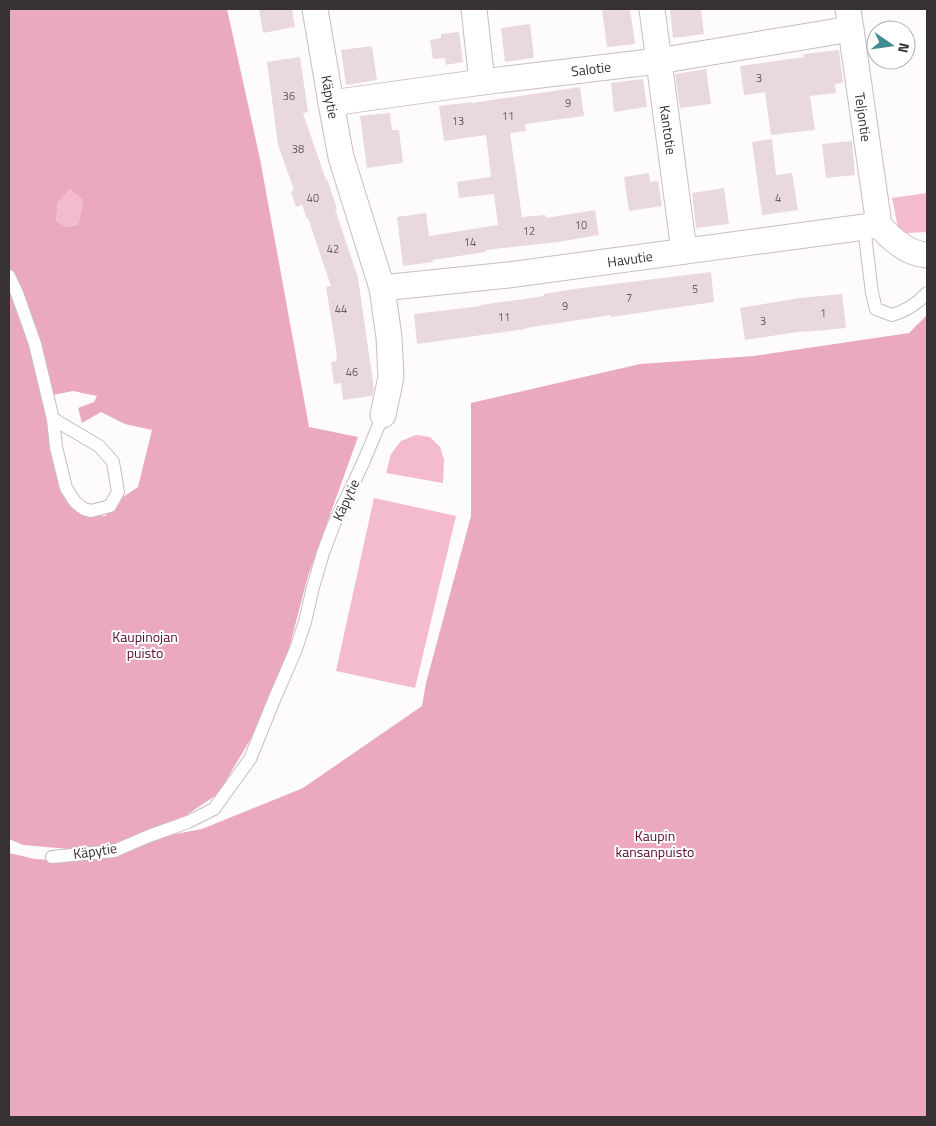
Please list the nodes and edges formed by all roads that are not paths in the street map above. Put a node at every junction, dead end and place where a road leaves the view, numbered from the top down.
1 (315, 9) edge
2 (474, 9) edge
3 (652, 9) edge
4 (850, 19) edge
5 (658, 61) junction
6 (482, 82) junction
7 (331, 103) junction
8 (871, 226) junction
9 (684, 251) junction
10 (927, 255) edge
11 (9, 276) edge
12 (382, 288) junction
13 (927, 293) edge
14 (383, 415) joint
15 (53, 419) junction
16 (52, 857) dead end

1 - 7 street, Käpytie
2 - 6 street
3 - 5 street, Kantotie
4 - 5 street, Salotie
4 - 8 street, Teljontie
5 - 6 street, Salotie
5 - 9 street, Kantotie
6 - 7 street, Salotie
7 - 12 street, Käpytie
8 - 9 street, Havutie
8 - 10 street
8 - 13 lane
9 - 12 street, Havutie
11 - 15 lane
12 - 14 street, Käpytie
14 - 16 lane, Käpytie
15 - 15 lane

